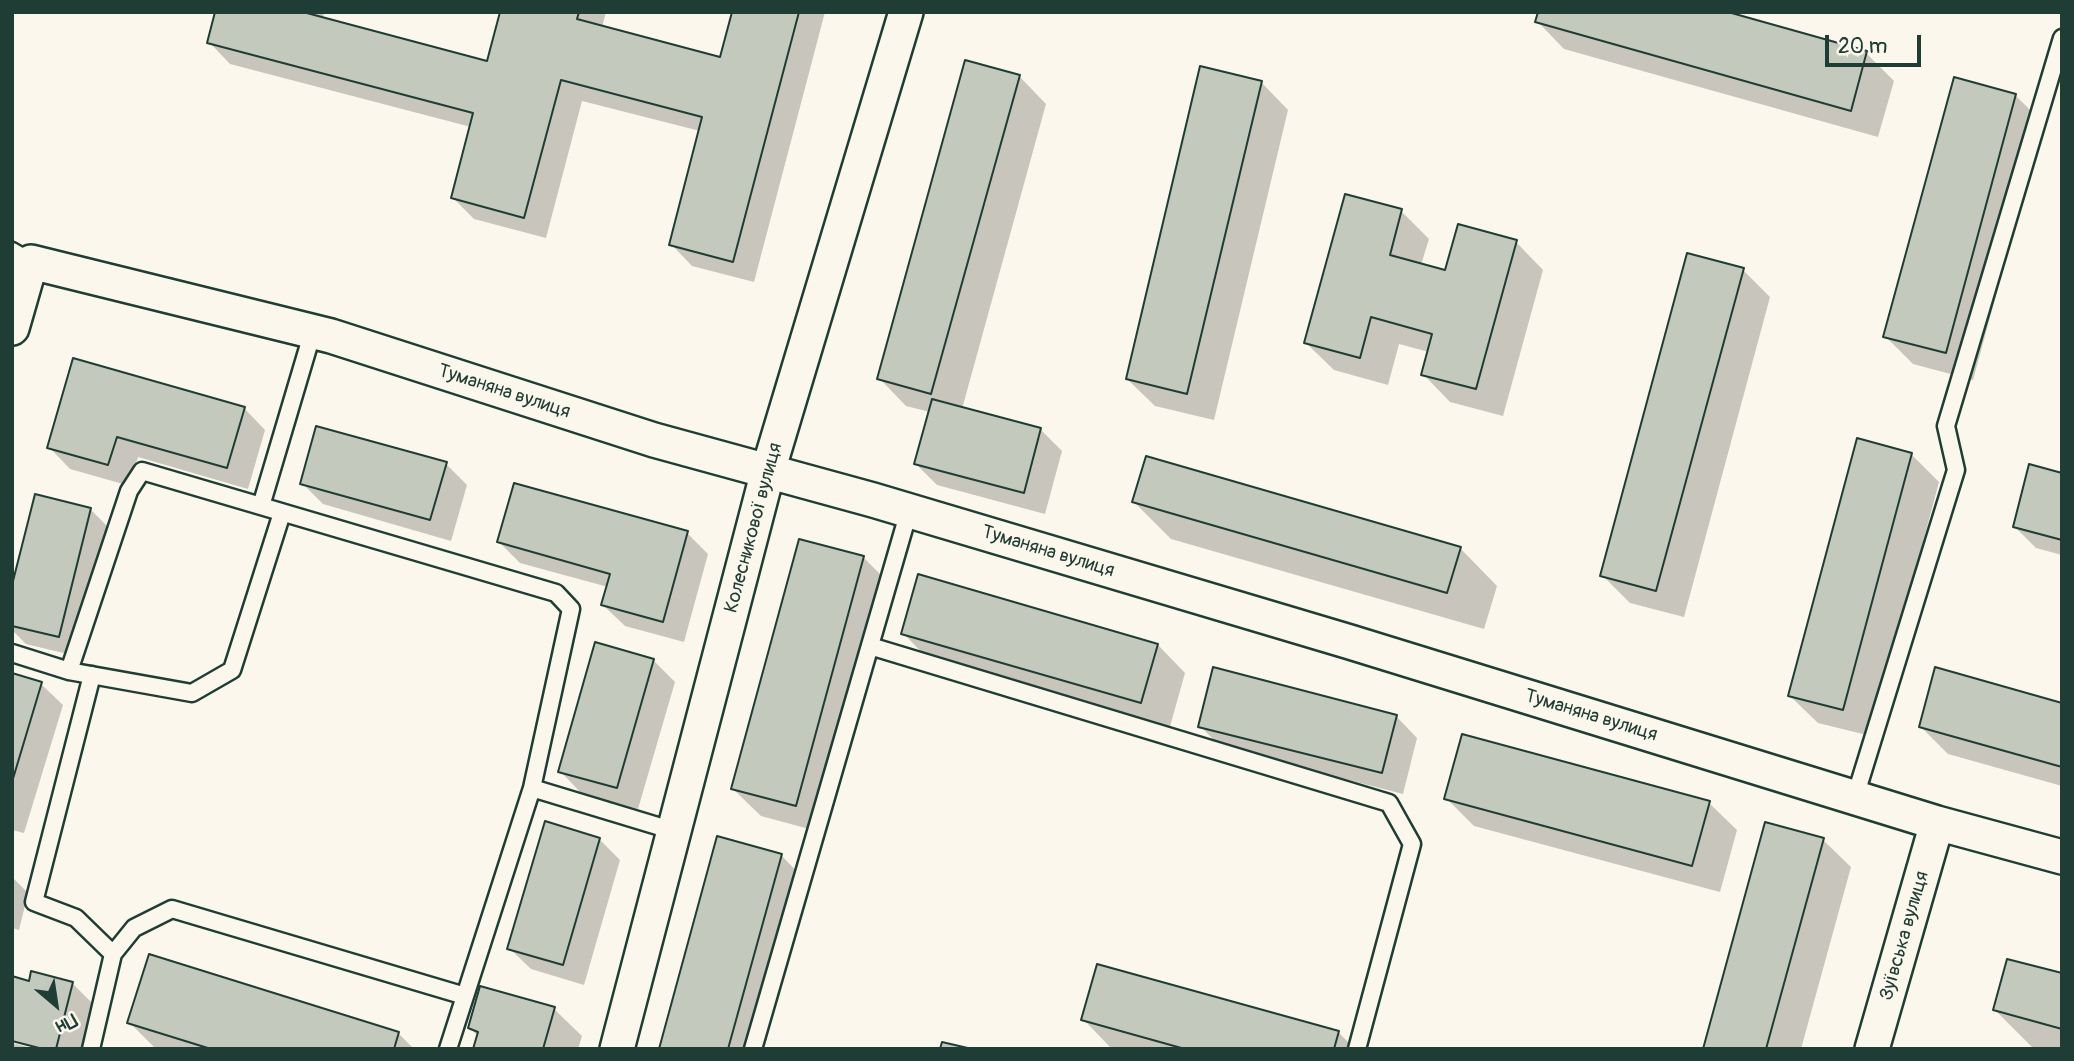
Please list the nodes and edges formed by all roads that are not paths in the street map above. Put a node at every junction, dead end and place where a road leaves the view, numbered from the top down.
1 (906, 12) edge
2 (2062, 38) edge
3 (21, 257) edge
4 (12, 328) edge
5 (313, 331) junction
6 (768, 471) junction
7 (261, 506) junction
8 (909, 511) junction
9 (282, 513) junction
10 (870, 646) junction
11 (12, 653) edge
12 (69, 671) junction
13 (92, 675) junction
14 (532, 788) junction
15 (1855, 797) junction
16 (1937, 823) junction
17 (674, 831) junction
18 (2062, 857) edge
19 (113, 954) junction
20 (465, 996) junction
21 (90, 1049) edge
22 (448, 1049) edge
23 (617, 1049) edge
24 (753, 1049) edge
25 (1357, 1049) edge
26 (1872, 1049) edge

1 - 6 street, Колесникової вулиця
2 - 15 lane
3 - 4 street
3 - 5 street, Туманяна вулиця
5 - 6 street, Туманяна вулиця
5 - 7 lane
6 - 8 street, Туманяна вулиця
6 - 17 street, Колесникової вулиця
7 - 9 lane
7 - 12 lane
8 - 10 lane
8 - 15 street, Туманяна вулиця
9 - 13 lane
9 - 14 lane
10 - 24 lane
10 - 25 lane
11 - 12 lane
12 - 13 lane
13 - 19 lane
14 - 17 lane
14 - 20 lane
15 - 16 street, Туманяна вулиця
16 - 18 street, Туманяна вулиця
16 - 26 street, Зуївська вулиця
17 - 23 street, Колесникової вулиця
19 - 20 lane
19 - 21 lane
20 - 22 lane

